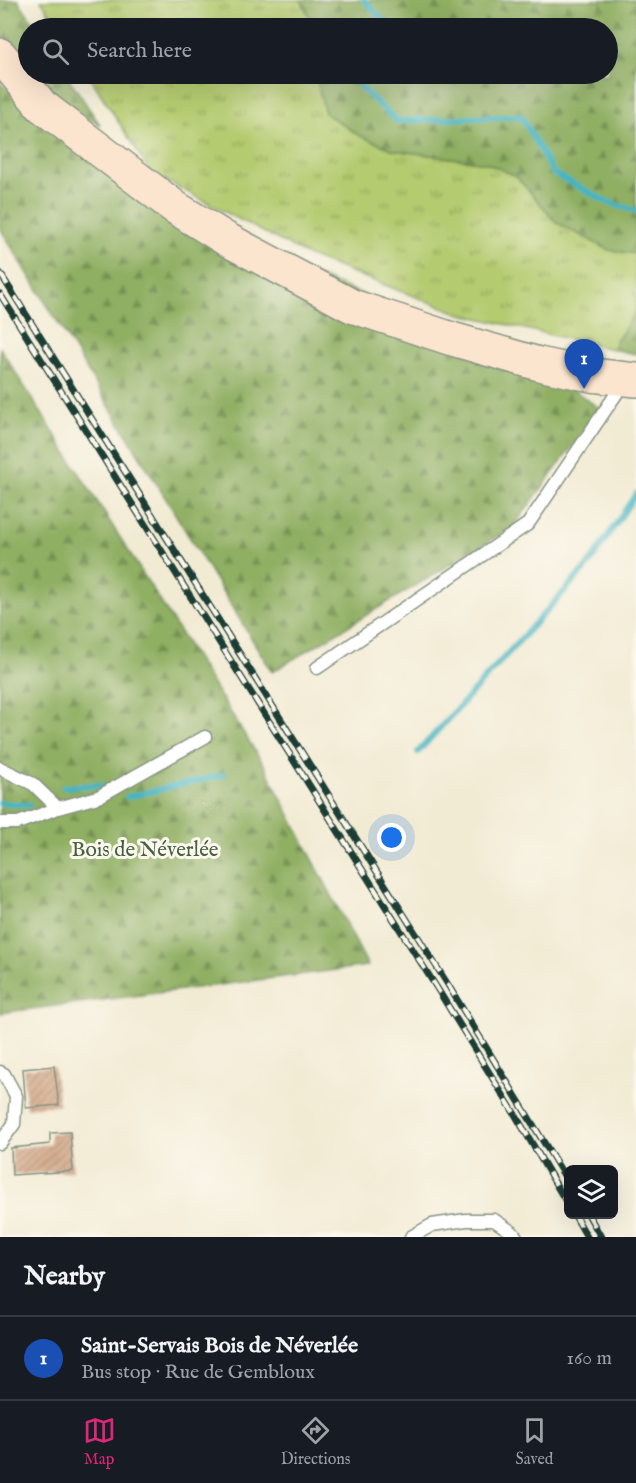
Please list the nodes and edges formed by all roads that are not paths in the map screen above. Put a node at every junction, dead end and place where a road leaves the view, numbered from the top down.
1 (0, 55) edge
2 (18, 77) edge
3 (24, 84) edge
4 (632, 379) edge
5 (317, 668) dead end
6 (205, 737) dead end
7 (0, 768) edge
8 (58, 808) junction
9 (0, 823) edge
10 (0, 1072) edge
11 (0, 1143) edge
12 (411, 1237) edge
13 (516, 1237) edge

1 - 2 main road
3 - 4 main road
4 - 5 lane
6 - 8 lane
7 - 8 lane
8 - 9 lane
10 - 11 lane
12 - 13 lane

